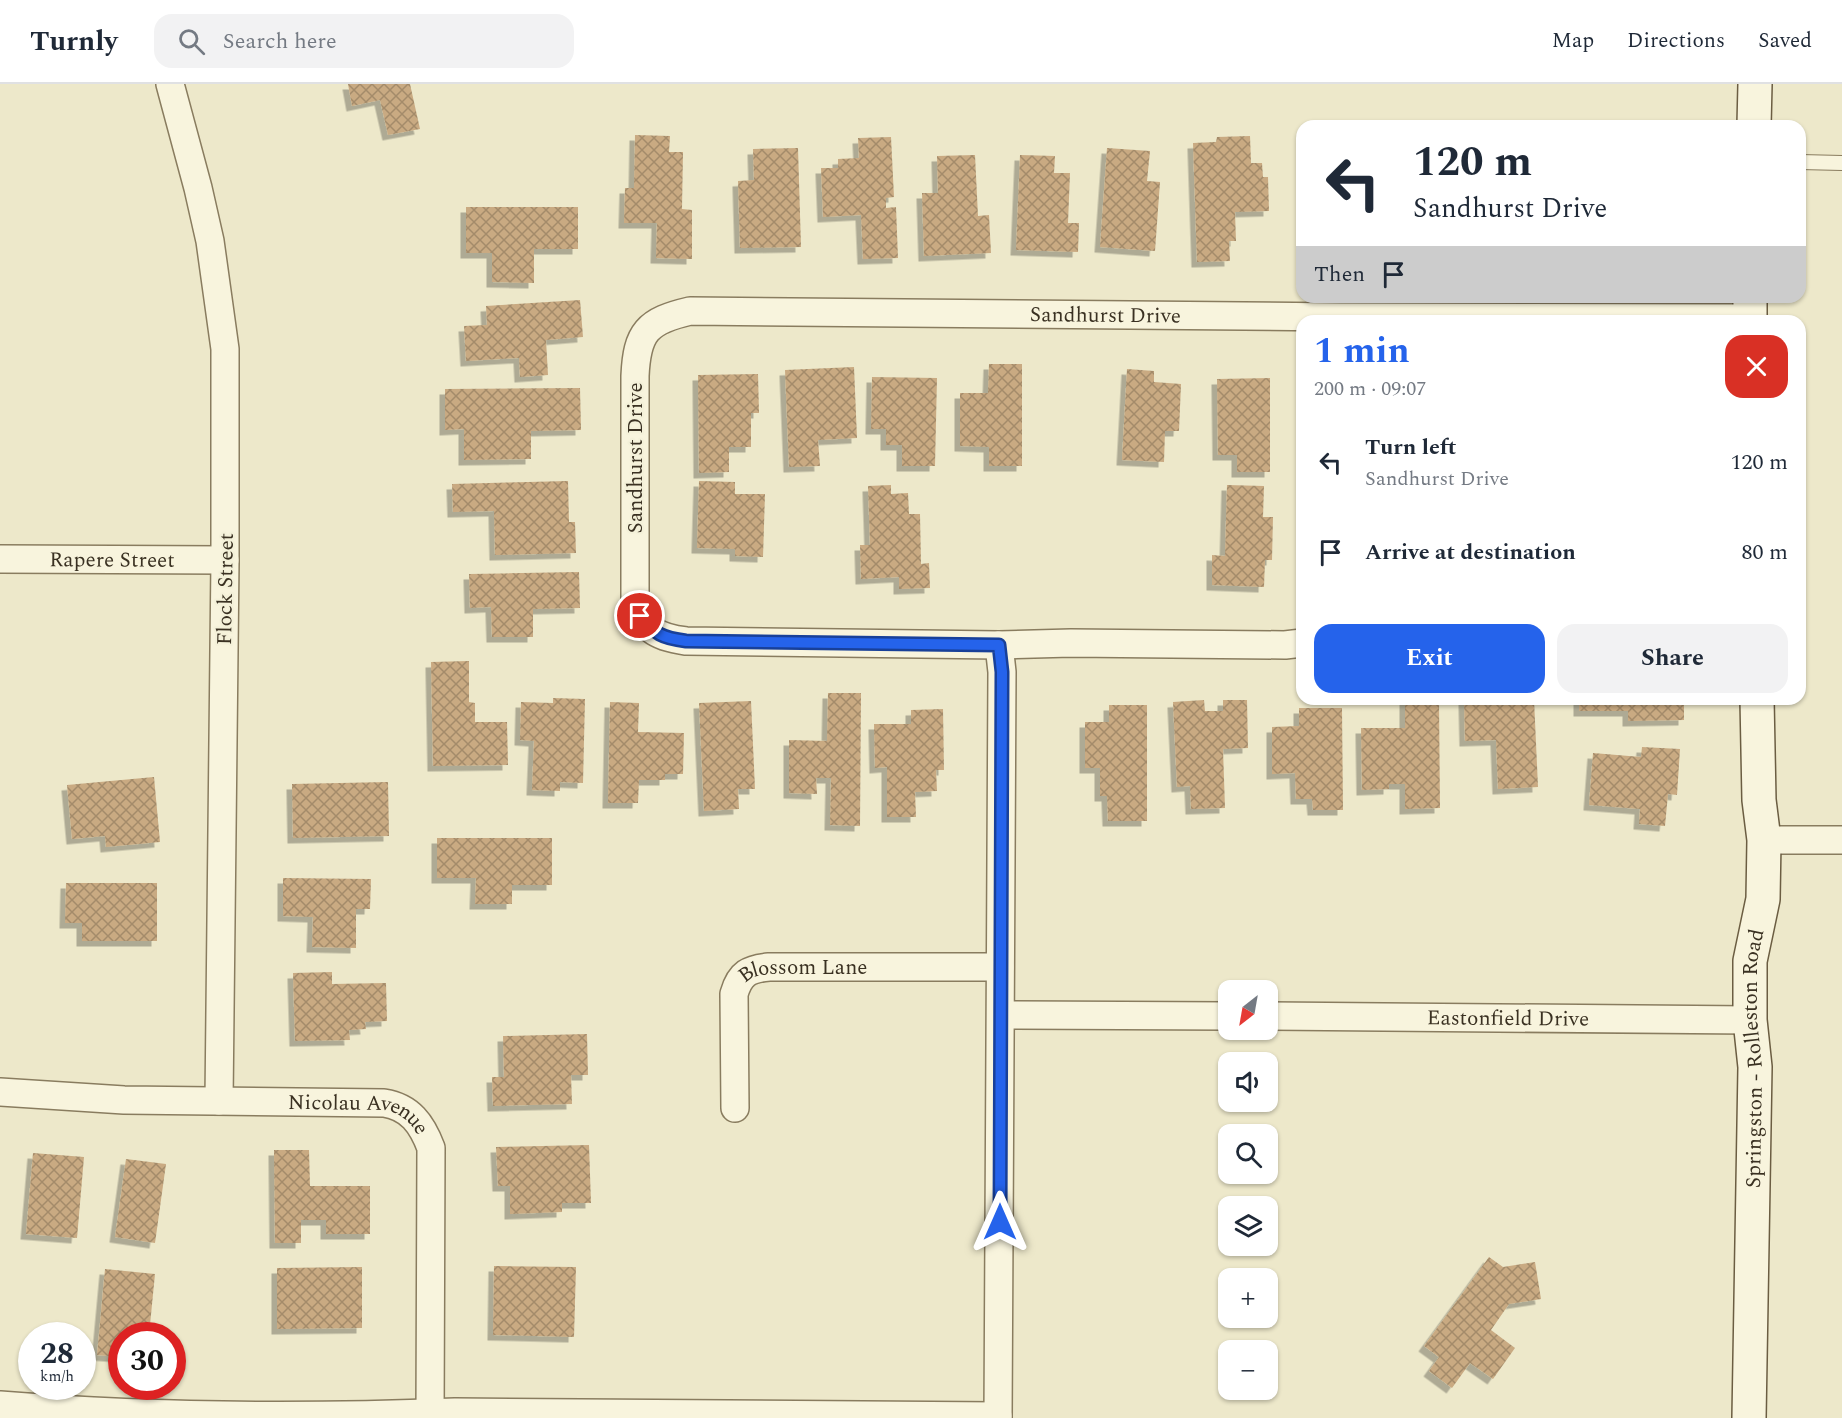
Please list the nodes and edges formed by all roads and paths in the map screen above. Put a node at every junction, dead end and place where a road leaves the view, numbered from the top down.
1 (170, 84) edge
2 (1755, 84) edge
3 (1754, 120) edge
4 (1806, 162) edge
5 (1842, 163) edge
6 (1750, 312) edge
7 (1575, 315) edge
8 (1296, 318) edge
9 (0, 559) edge
10 (225, 560) junction
11 (1296, 644) edge
12 (999, 645) junction
13 (1757, 705) edge
14 (1764, 840) junction
15 (1842, 840) edge
16 (1000, 967) junction
17 (1001, 1016) junction
18 (1218, 1016) edge
19 (1278, 1016) edge
20 (1750, 1020) junction
21 (0, 1092) edge
22 (219, 1101) junction
23 (735, 1108) dead end
24 (0, 1405) edge
25 (430, 1416) edge
26 (998, 1417) edge
27 (1749, 1418) edge

1 - 10 street, Flock Street
2 - 3 main road
4 - 5 lane
6 - 7 street, Sandhurst Drive
8 - 12 street, Sandhurst Drive
9 - 10 street, Rapere Street
10 - 22 street, Flock Street
11 - 12 street, Sandhurst Drive
12 - 16 street
13 - 14 main road, Springston - Rolleston Road
14 - 15 street
14 - 20 main road, Springston - Rolleston Road
16 - 17 street
16 - 23 street, Blossom Lane
17 - 18 street
17 - 26 street
19 - 20 street, Eastonfield Drive
20 - 27 main road, Springston - Rolleston Road
21 - 22 street, Nicolau Avenue
22 - 25 street, Nicolau Avenue
24 - 25 street
25 - 26 street

